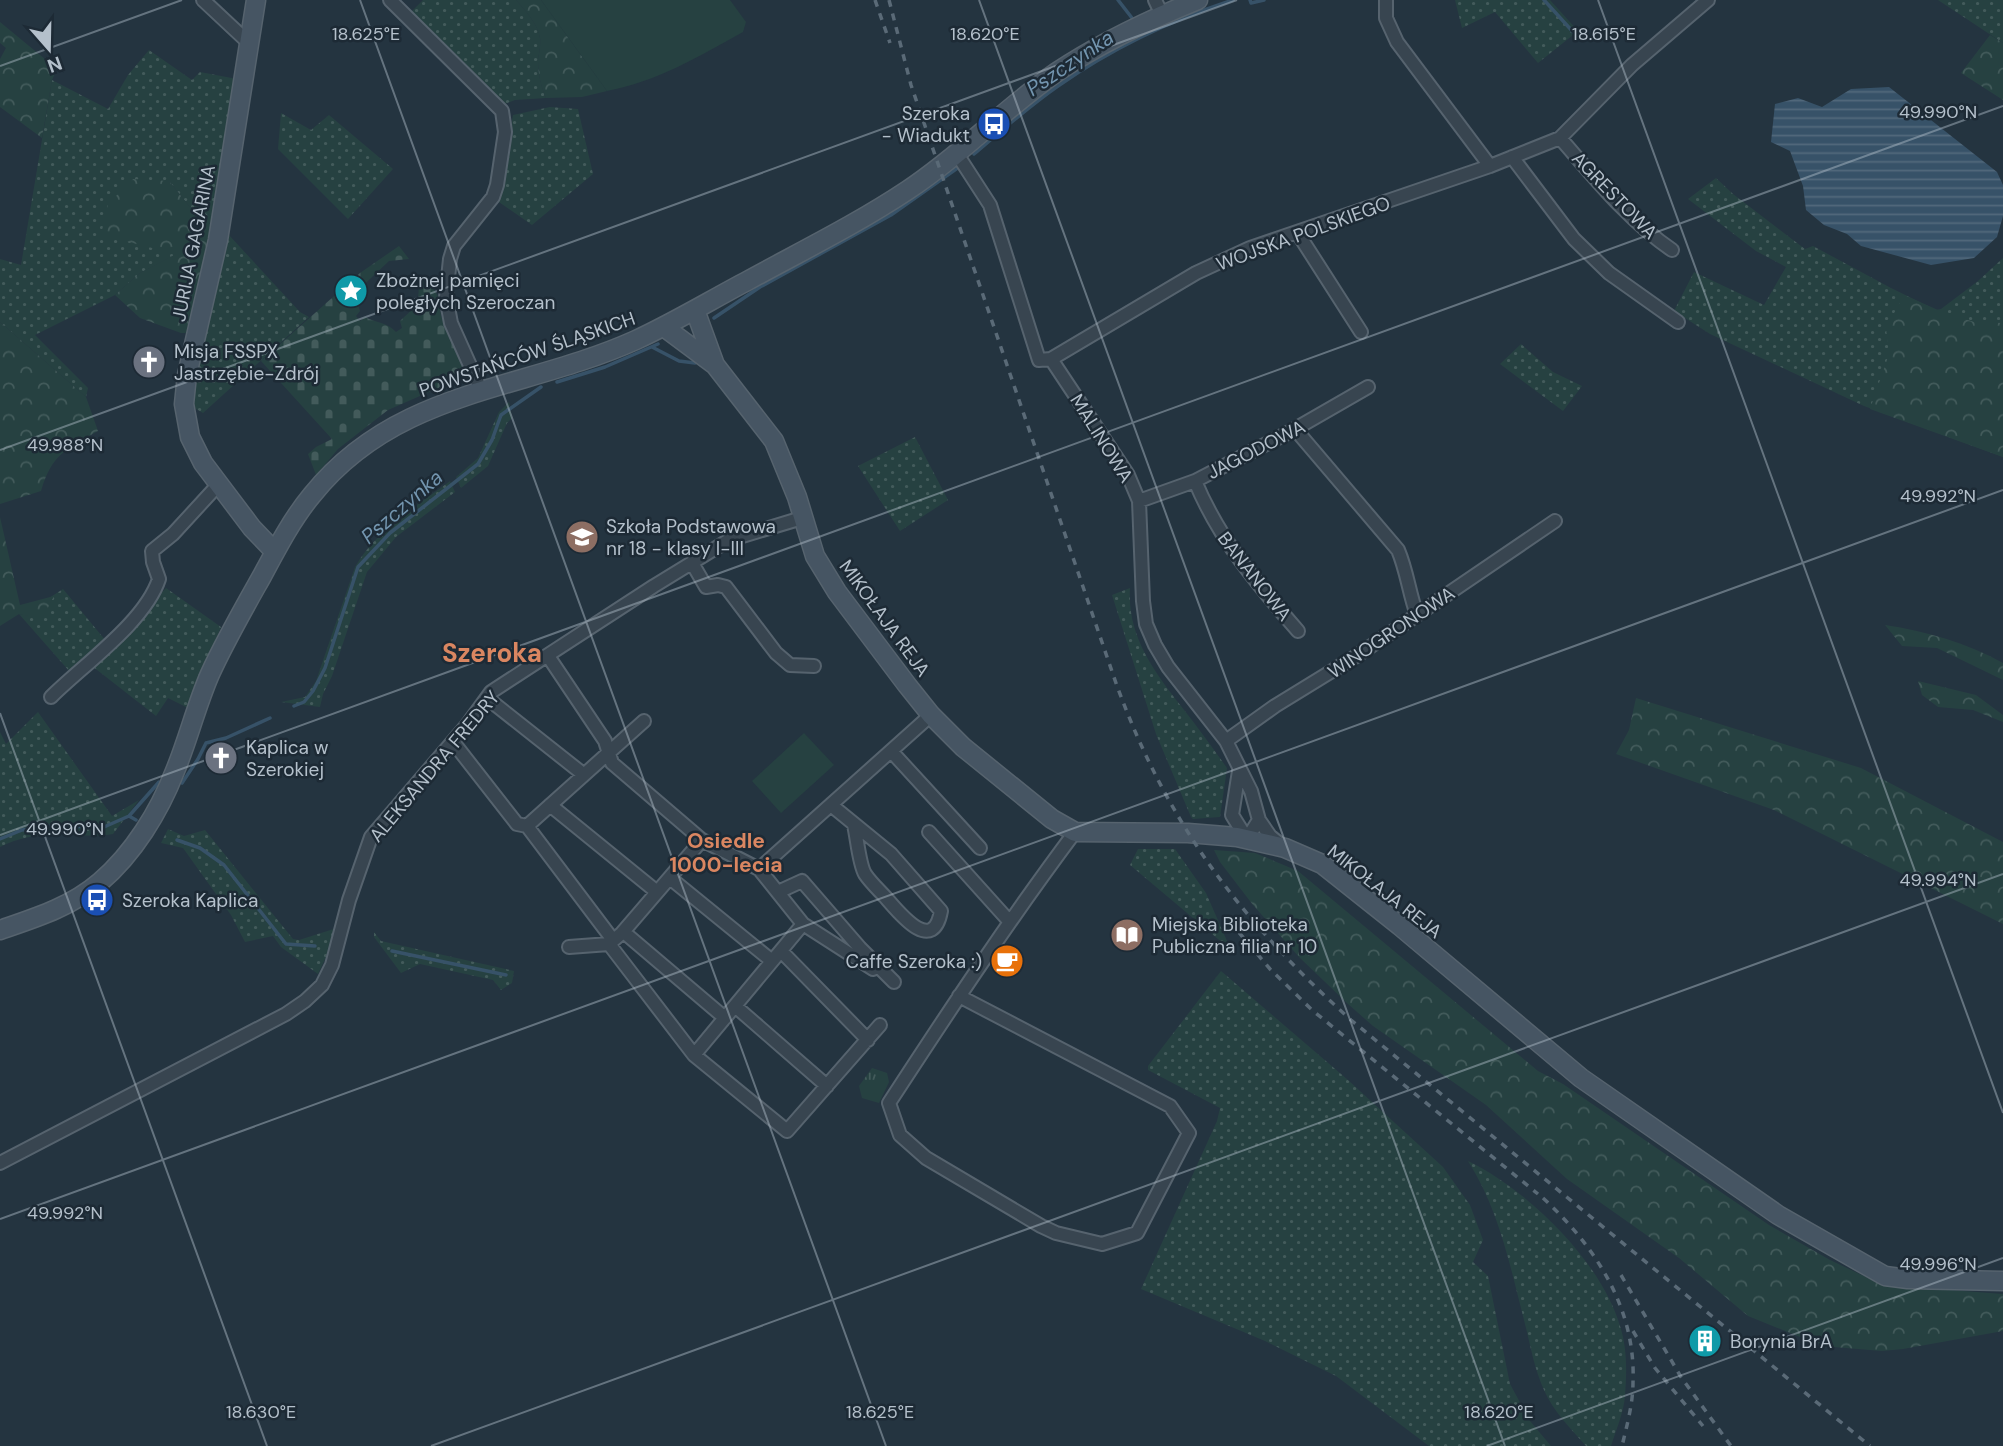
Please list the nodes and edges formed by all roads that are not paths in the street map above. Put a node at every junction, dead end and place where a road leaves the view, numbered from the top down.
1 (203, 0) edge
2 (256, 0) edge
3 (390, 0) edge
4 (1198, 0) edge
5 (1386, 0) edge
6 (1708, 0) edge
7 (1159, 8) edge
8 (248, 43) junction
9 (1560, 138) junction
10 (957, 154) junction
11 (1512, 157) junction
12 (1490, 166) junction
13 (1297, 232) junction
14 (1672, 250) dead end
15 (695, 310) junction
16 (1678, 322) dead end
17 (664, 327) junction
18 (1361, 332) dead end
19 (1052, 359) junction
20 (715, 365) junction
21 (1368, 387) dead end
22 (481, 390) junction
23 (1295, 429) junction
24 (1195, 481) junction
25 (218, 485) junction
26 (1139, 501) junction
27 (802, 518) junction
28 (1555, 521) dead end
29 (275, 552) junction
30 (692, 563) junction
31 (1417, 615) junction
32 (1298, 631) dead end
33 (548, 656) junction
34 (814, 666) dead end
35 (51, 697) dead end
36 (487, 698) junction
37 (931, 715) junction
38 (644, 721) dead end
39 (1226, 741) junction
40 (453, 742) junction
41 (891, 751) junction
42 (610, 752) junction
43 (1239, 771) junction
44 (583, 774) junction
45 (550, 805) junction
46 (831, 805) junction
47 (1232, 815) junction
48 (1258, 820) junction
49 (854, 825) junction
50 (527, 826) junction
51 (929, 832) dead end
52 (1075, 832) junction
53 (1215, 834) junction
54 (1247, 839) junction
55 (702, 840) junction
56 (980, 848) dead end
57 (1285, 848) junction
58 (760, 869) junction
59 (670, 877) junction
60 (657, 892) junction
61 (778, 892) junction
62 (1009, 921) junction
63 (803, 924) junction
64 (0, 930) edge
65 (615, 939) junction
66 (569, 947) dead end
67 (781, 951) junction
68 (772, 961) junction
69 (959, 996) junction
70 (735, 1006) junction
71 (725, 1018) junction
72 (880, 1026) dead end
73 (868, 1040) junction
74 (694, 1055) junction
75 (827, 1086) junction
76 (0, 1163) edge
77 (2003, 1281) edge

1 - 8 street
2 - 8 street, JURIJA GAGARINA
3 - 22 street
4 - 7 street, POWSTAŃCÓW ŚLĄSKICH
5 - 12 street
6 - 9 street, WOJSKA POLSKIEGO
7 - 10 street, POWSTAŃCÓW ŚLĄSKICH
8 - 25 street, JURIJA GAGARINA
9 - 11 street, WOJSKA POLSKIEGO
9 - 14 street, AGRESTOWA
10 - 15 street, POWSTAŃCÓW ŚLĄSKICH
10 - 19 street, MALINOWA
11 - 12 street, WOJSKA POLSKIEGO
11 - 16 street
12 - 13 street, WOJSKA POLSKIEGO
13 - 18 street
13 - 19 street, WOJSKA POLSKIEGO
15 - 17 street, POWSTAŃCÓW ŚLĄSKICH
15 - 20 street, MIKOŁAJA REJA
17 - 20 street, MIKOŁAJA REJA
17 - 22 street, POWSTAŃCÓW ŚLĄSKICH
19 - 26 street, MALINOWA
20 - 27 street, MIKOŁAJA REJA
21 - 23 street, JAGODOWA
22 - 29 street, POWSTAŃCÓW ŚLĄSKICH
23 - 24 street, JAGODOWA
23 - 31 street
24 - 26 street, JAGODOWA
24 - 32 street, BANANOWA
25 - 29 street, JURIJA GAGARINA
25 - 35 street
26 - 39 street, MALINOWA
27 - 30 street, ALEKSANDRA FREDRY
27 - 37 street, MIKOŁAJA REJA
28 - 31 street, WINOGRONOWA
29 - 64 street, POWSTAŃCÓW ŚLĄSKICH
30 - 33 street, ALEKSANDRA FREDRY
30 - 34 street
31 - 39 street, WINOGRONOWA
33 - 36 street, ALEKSANDRA FREDRY
33 - 42 street
36 - 40 street, ALEKSANDRA FREDRY
36 - 44 street
37 - 41 street
37 - 52 street, MIKOŁAJA REJA
38 - 42 street
39 - 43 street, MALINOWA
40 - 50 street
40 - 76 street, ALEKSANDRA FREDRY
41 - 46 street
41 - 56 street
42 - 44 street
42 - 55 street
43 - 47 street
43 - 48 street, MALINOWA
44 - 45 street
45 - 50 street
45 - 60 street
46 - 49 street
46 - 58 street
47 - 53 street
47 - 54 street
48 - 54 street
48 - 57 street
49 - 49 street
50 - 65 street
51 - 62 street
52 - 53 street, MIKOŁAJA REJA
52 - 62 street
53 - 54 street, MIKOŁAJA REJA
54 - 57 street, MIKOŁAJA REJA
55 - 58 street
55 - 59 street
57 - 77 street, MIKOŁAJA REJA
58 - 61 street
59 - 60 street
59 - 68 street
60 - 65 street
61 - 63 street
61 - 63 street
62 - 69 street
63 - 67 street
65 - 66 street
65 - 71 street
65 - 74 street
67 - 68 street
67 - 73 street
68 - 70 street
69 - 69 street
70 - 71 street
70 - 75 street
71 - 74 street
72 - 73 street
73 - 75 street
74 - 75 street

